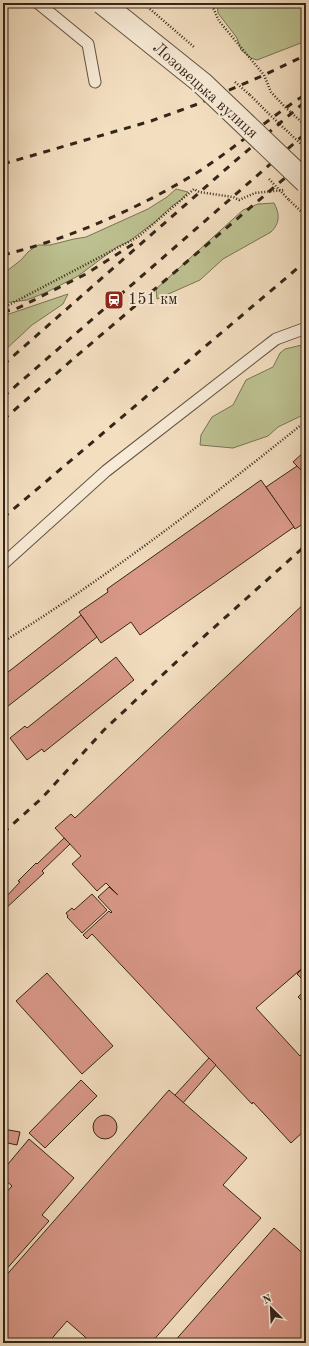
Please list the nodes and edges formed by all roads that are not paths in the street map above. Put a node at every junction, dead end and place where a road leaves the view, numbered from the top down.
1 (38, 3) edge
2 (102, 3) edge
3 (95, 82) dead end
4 (298, 186) edge
5 (306, 328) edge
6 (3, 564) edge

1 - 3 lane
2 - 4 street, Лозовецька вулиця, bridge
5 - 6 lane

